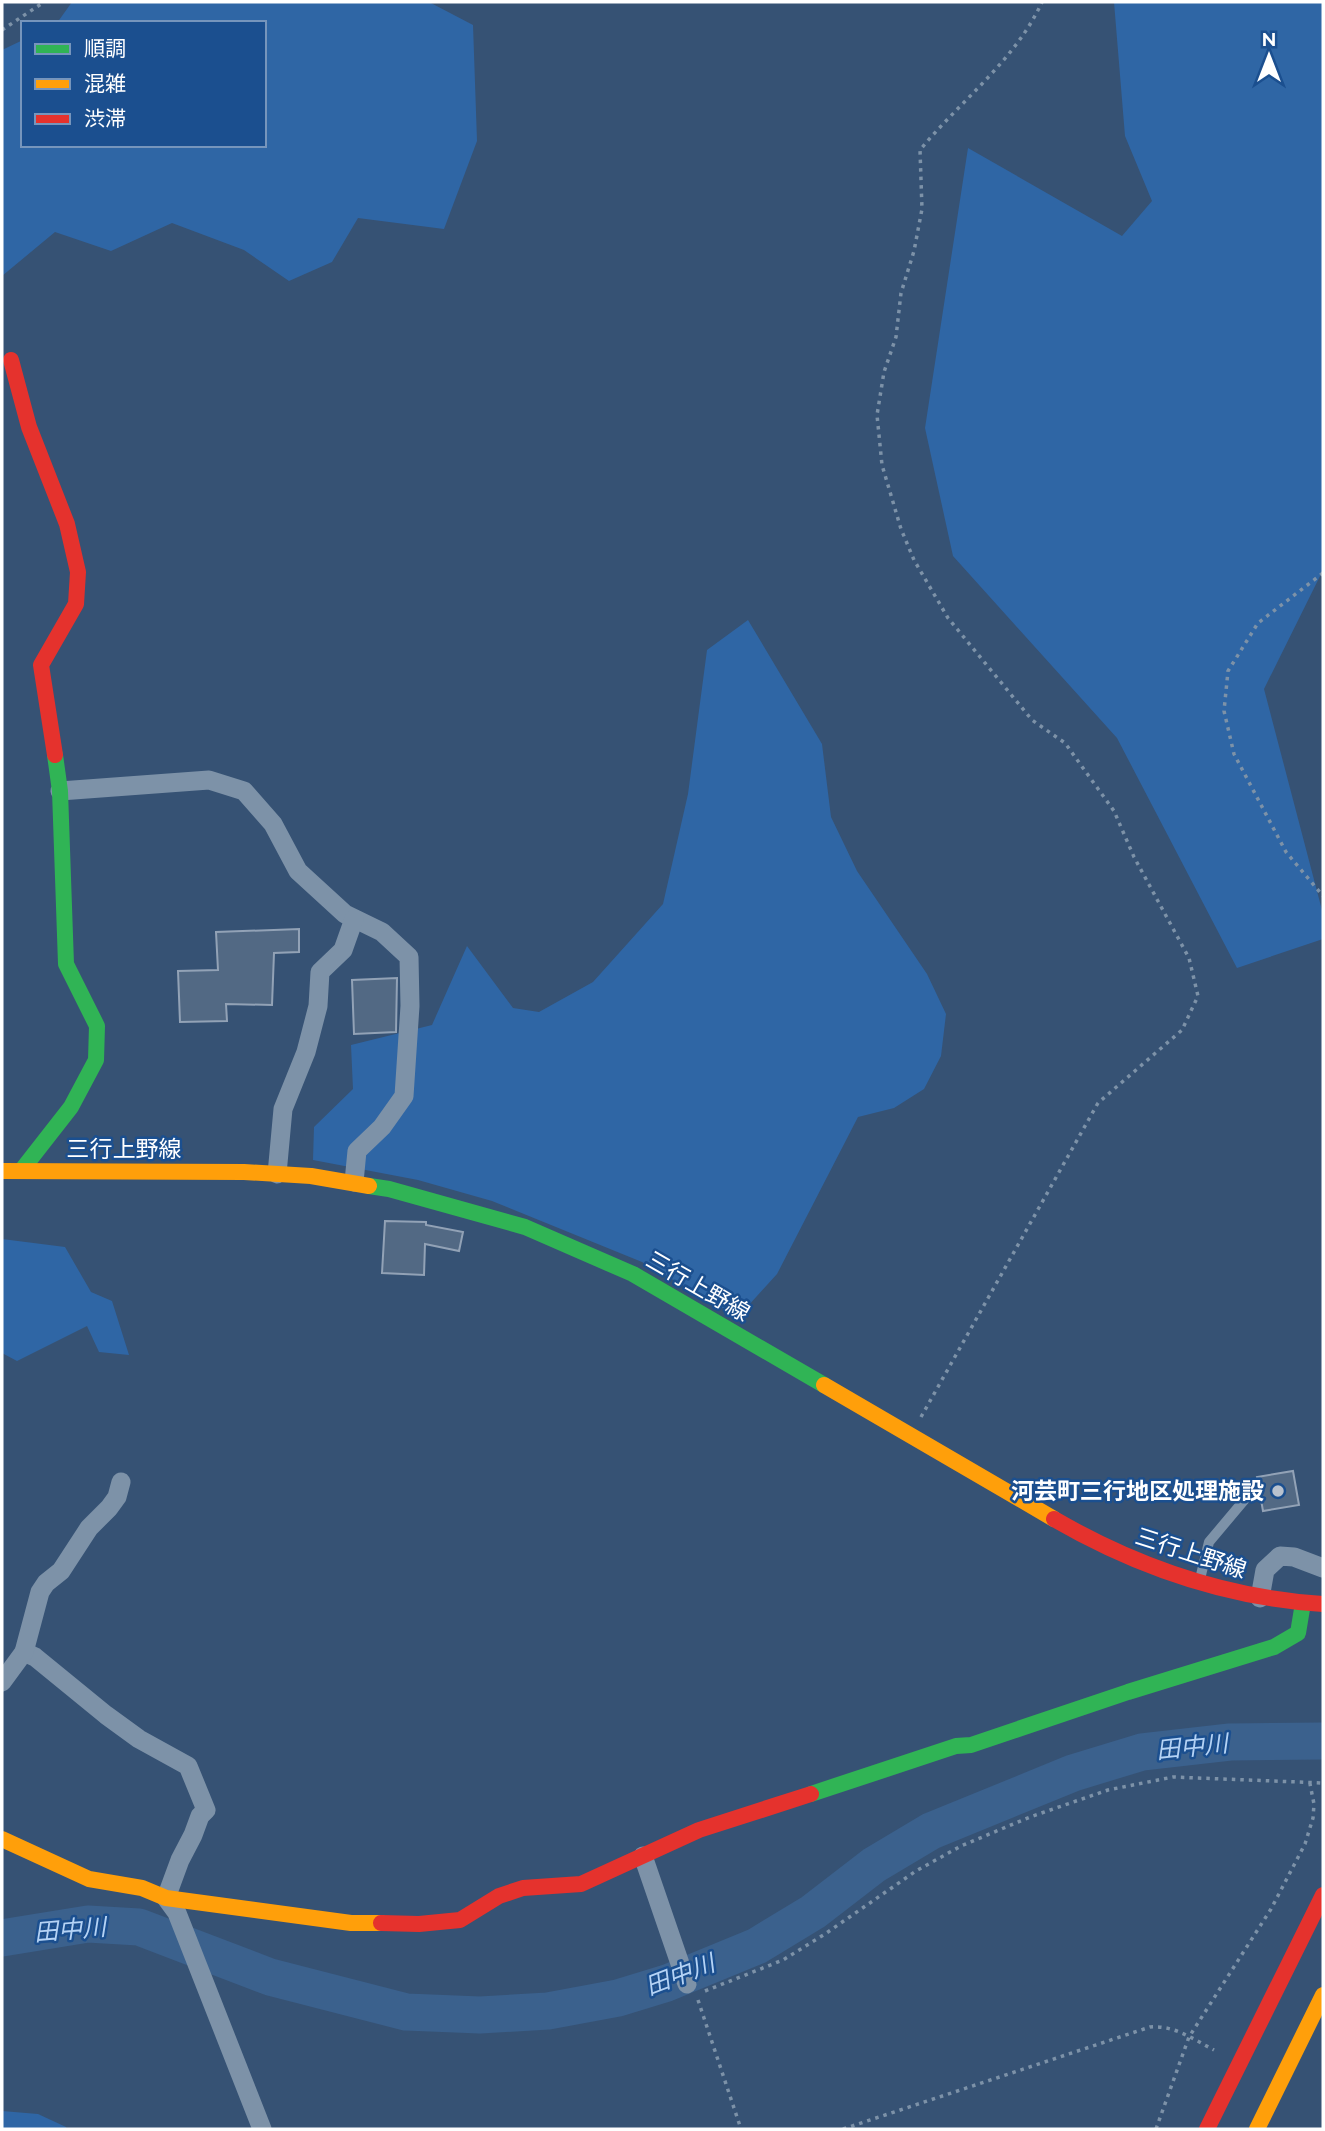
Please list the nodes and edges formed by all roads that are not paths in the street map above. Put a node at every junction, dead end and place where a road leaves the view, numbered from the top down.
1 (10, 360) dead end
2 (60, 791) junction
3 (354, 919) junction
4 (2, 1171) edge
5 (21, 1171) junction
6 (277, 1174) junction
7 (354, 1182) junction
8 (121, 1482) dead end
9 (1246, 1498) dead end
10 (1323, 1568) edge
11 (1199, 1583) junction
12 (1260, 1598) junction
13 (1303, 1603) junction
14 (1323, 1604) edge
15 (24, 1652) junction
16 (2, 1682) edge
17 (2, 1839) edge
18 (643, 1856) junction
19 (1323, 1895) edge
20 (172, 1906) junction
21 (687, 1984) dead end
22 (1323, 1995) edge
23 (262, 2129) edge
24 (1207, 2129) edge
25 (1258, 2129) edge

1 - 2 main road
2 - 3 street
2 - 5 main road
3 - 6 street
3 - 7 street
4 - 5 main road, 三行上野線
5 - 6 main road, 三行上野線
6 - 7 main road, 三行上野線
7 - 11 main road, 三行上野線
8 - 15 street
9 - 11 lane
10 - 12 street
11 - 12 main road, 三行上野線
12 - 13 main road, 三行上野線
13 - 14 main road, 三行上野線
13 - 18 main road
15 - 16 street
15 - 20 street
17 - 20 main road
18 - 20 main road
18 - 21 street
19 - 24 main road
20 - 23 street
22 - 25 main road

